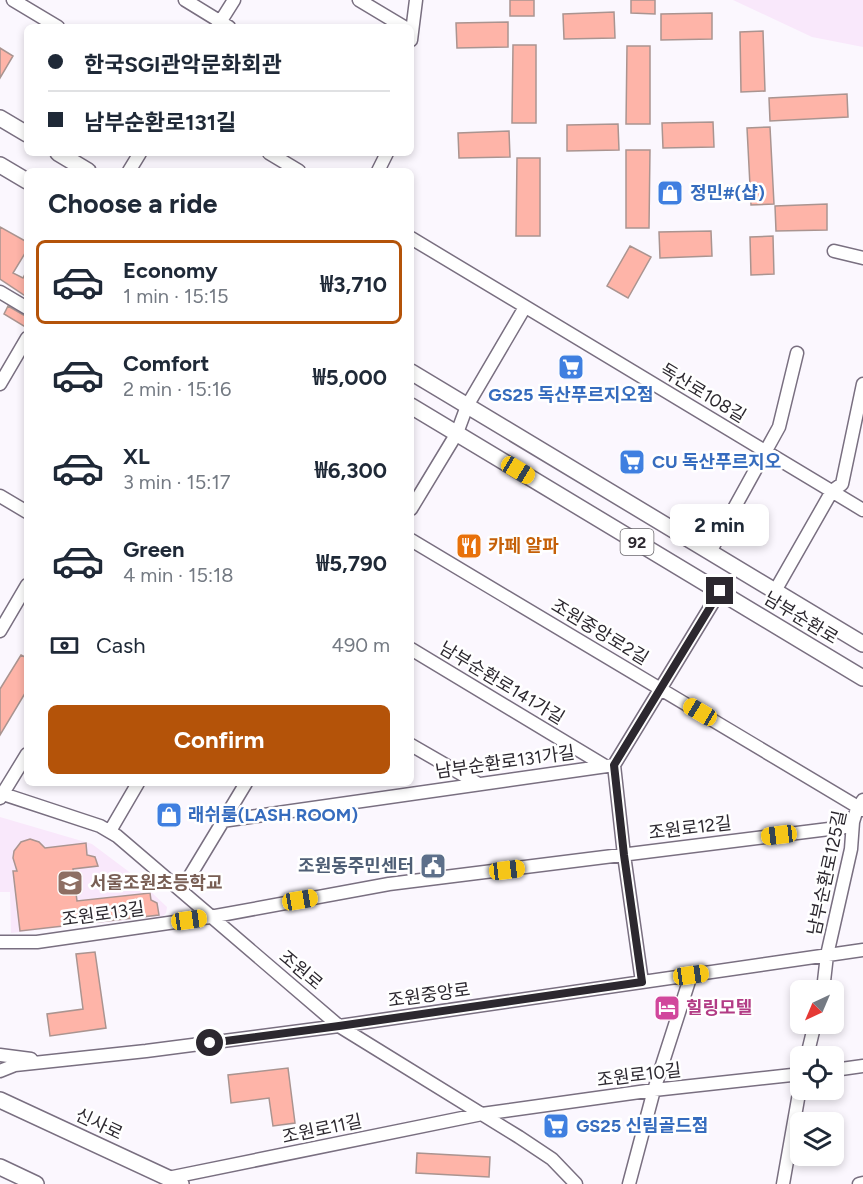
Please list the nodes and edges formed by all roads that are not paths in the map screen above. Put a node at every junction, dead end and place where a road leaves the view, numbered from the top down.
1 (13, 0) edge
2 (185, 0) edge
3 (234, 0) edge
4 (359, 0) edge
5 (416, 0) edge
6 (53, 24) edge
7 (221, 24) edge
8 (222, 24) edge
9 (397, 24) edge
10 (412, 24) edge
11 (0, 118) edge
12 (24, 132) edge
13 (63, 156) edge
14 (273, 156) edge
15 (0, 165) edge
16 (83, 168) edge
17 (294, 168) edge
18 (24, 179) edge
19 (414, 240) edge
20 (834, 250) dead end
21 (863, 258) edge
22 (0, 292) edge
23 (24, 306) edge
24 (525, 307) junction
25 (24, 343) edge
26 (797, 354) dead end
27 (414, 374) edge
28 (0, 384) edge
29 (863, 384) edge
30 (467, 406) junction
31 (414, 408) edge
32 (457, 433) junction
33 (767, 452) junction
34 (832, 491) junction
35 (0, 496) edge
36 (414, 504) edge
37 (24, 510) edge
38 (863, 510) edge
39 (414, 542) edge
40 (710, 552) junction
41 (24, 590) edge
42 (720, 591) junction
43 (775, 591) junction
44 (0, 631) edge
45 (863, 644) edge
46 (414, 652) edge
47 (863, 678) edge
48 (661, 688) junction
49 (414, 747) edge
50 (24, 759) edge
51 (610, 765) junction
52 (477, 783) junction
53 (136, 786) edge
54 (244, 786) edge
55 (1, 795) edge
56 (861, 806) edge
57 (222, 821) junction
58 (853, 822) junction
59 (110, 831) junction
60 (624, 855) junction
61 (182, 889) junction
62 (210, 917) junction
63 (0, 942) edge
64 (863, 950) edge
65 (828, 955) junction
66 (691, 975) junction
67 (824, 980) edge
68 (642, 982) junction
69 (339, 1026) junction
70 (0, 1055) edge
71 (47, 1061) junction
72 (863, 1066) edge
73 (844, 1069) edge
74 (0, 1071) edge
75 (790, 1075) edge
76 (654, 1090) junction
77 (0, 1100) edge
78 (798, 1100) edge
79 (482, 1114) junction
80 (0, 1167) edge
81 (175, 1181) edge
82 (863, 1183) edge
83 (36, 1184) edge
84 (576, 1184) edge
85 (629, 1184) edge
86 (783, 1184) edge
87 (858, 1184) edge

1 - 6 street
2 - 7 street
3 - 8 street
4 - 9 street
5 - 10 street
11 - 12 main road
13 - 16 main road
14 - 17 street
15 - 18 main road
19 - 24 street, 독산로108길
20 - 21 street
22 - 23 street
24 - 30 street
24 - 33 street, 독산로108길
25 - 28 street
26 - 33 street
27 - 30 main road, 남부순환로 / 92
29 - 34 street
30 - 32 street
30 - 40 main road, 남부순환로 / 92
31 - 32 main road, 남부순환로 / 92
32 - 36 street
32 - 42 main road, 남부순환로 / 92
33 - 34 street, 독산로108길
33 - 40 street
34 - 38 street, 독산로108길
34 - 43 street
35 - 37 street
39 - 48 street, 조원중앙로2길
40 - 43 main road, 남부순환로 / 92
41 - 44 street
42 - 47 main road, 남부순환로 / 92
42 - 48 street
43 - 45 main road, 남부순환로 / 92
46 - 51 street, 남부순환로141가길
48 - 51 street
48 - 56 street, 조원중앙로2길
49 - 52 street
50 - 55 street
51 - 52 street, 남부순환로131가길
51 - 60 street
52 - 57 street, 남부순환로131가길
53 - 59 street
54 - 57 street
55 - 59 street, 조원로
56 - 58 street, 남부순환로125길
57 - 61 street
58 - 60 street, 조원로12길
58 - 65 street, 남부순환로125길
59 - 61 street, 조원로
60 - 62 street, 조원로12길
60 - 68 street
61 - 62 street, 조원로
62 - 63 street, 조원로13길
62 - 69 street, 조원로
64 - 65 street, 조원중앙로
65 - 66 street, 조원중앙로
65 - 67 street, 남부순환로125길
66 - 68 street, 조원중앙로
66 - 76 street
68 - 69 street, 조원중앙로
69 - 71 street, 조원중앙로
69 - 79 street, 조원로
70 - 71 street
71 - 74 street, 조원중앙로
72 - 73 street
75 - 76 street, 조원로10길
76 - 79 street, 조원로10길
76 - 85 street
77 - 81 main road, 신사로
78 - 86 street
79 - 81 street, 조원로11길
79 - 84 street, 조원로
80 - 83 main road
82 - 87 street

